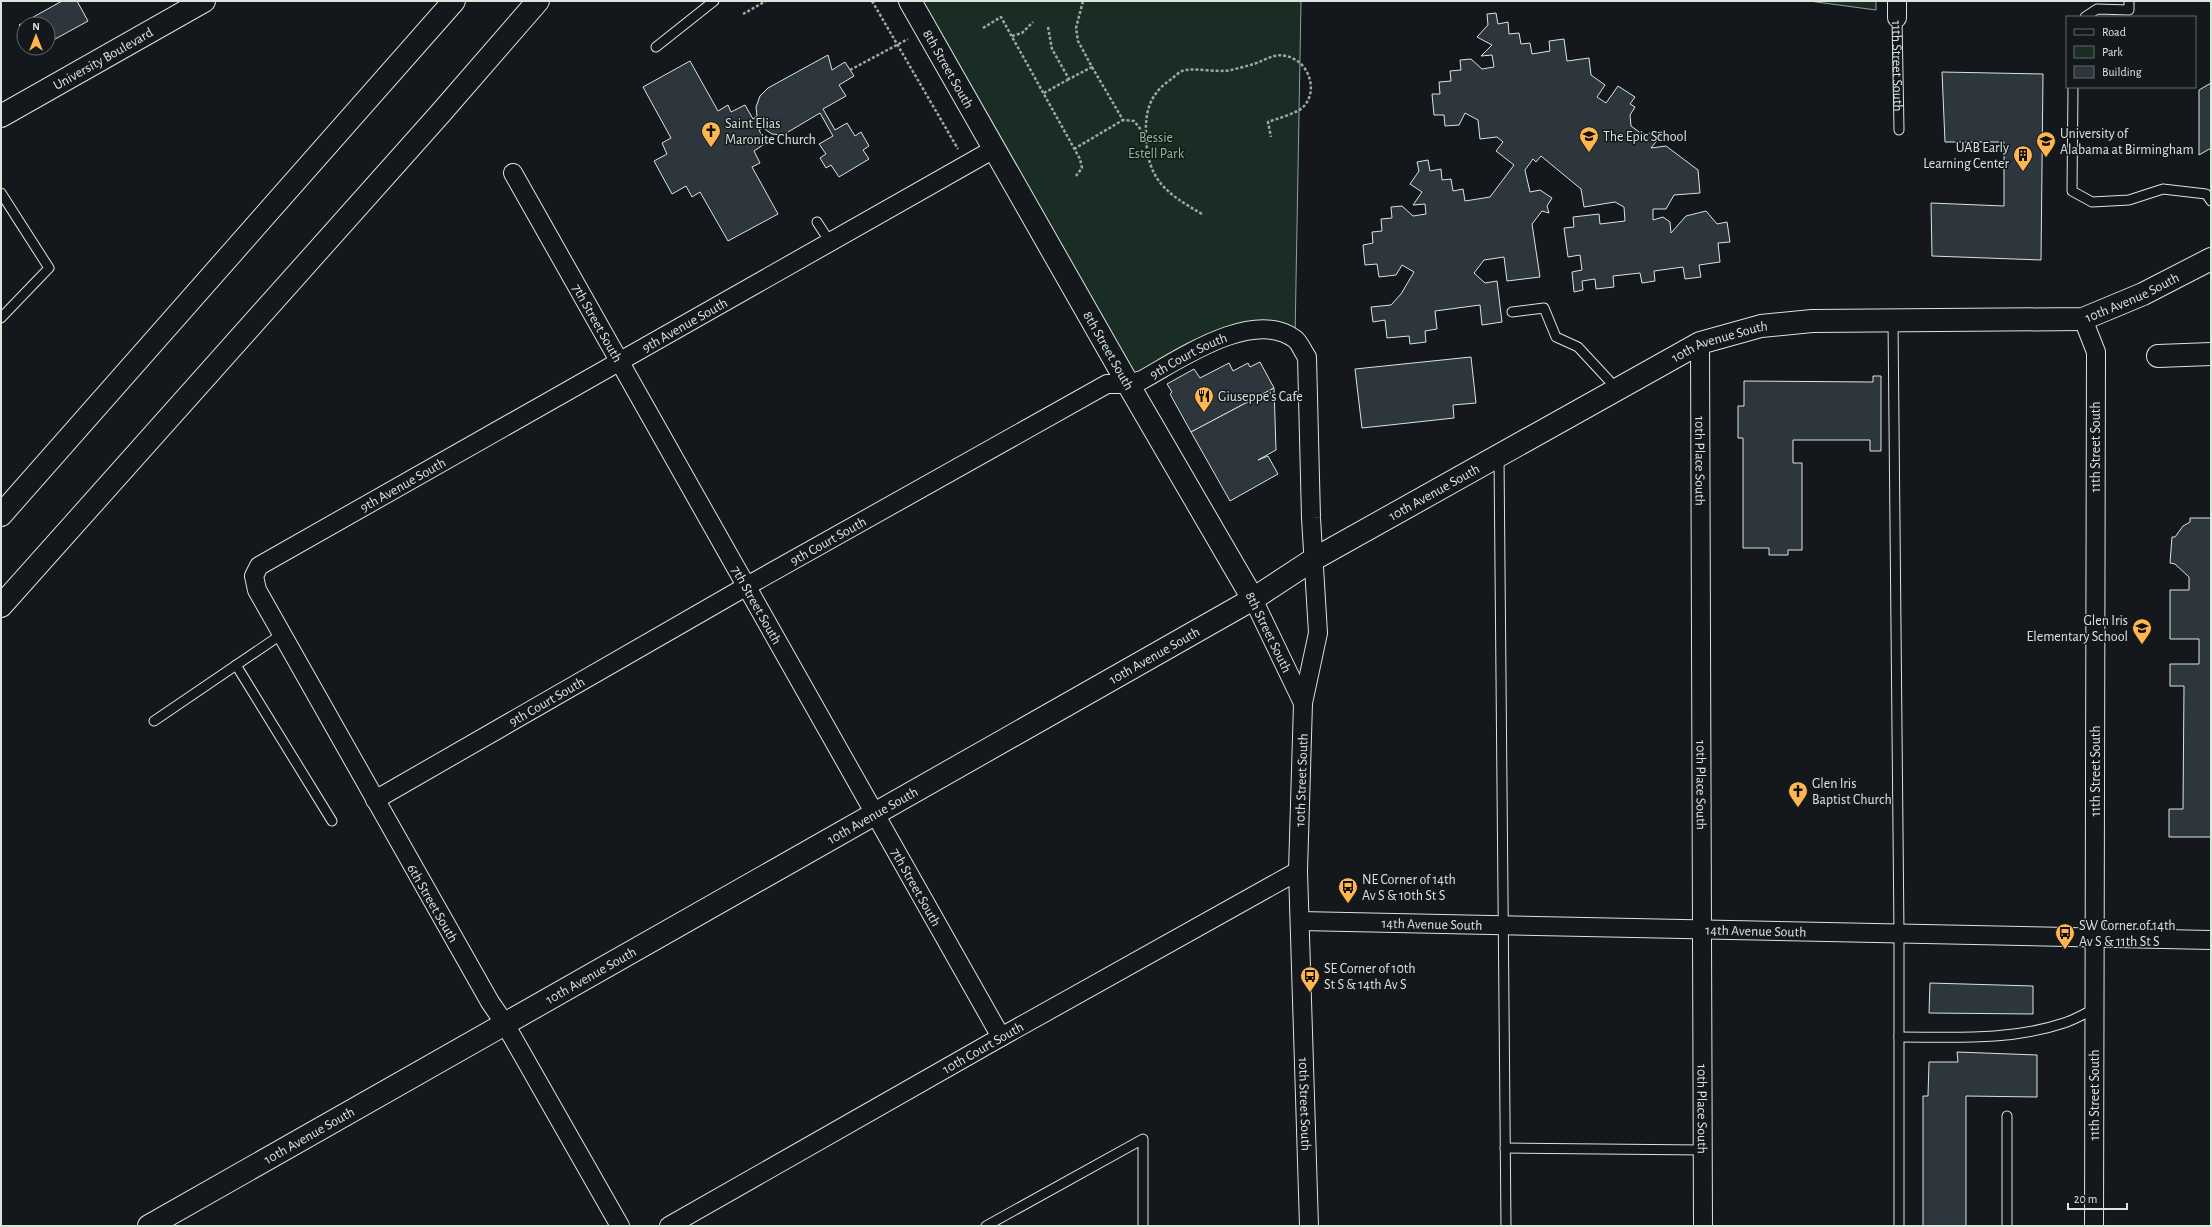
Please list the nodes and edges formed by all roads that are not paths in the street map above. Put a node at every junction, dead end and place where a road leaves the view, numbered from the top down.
1 (204, 1) edge
2 (538, 1) edge
3 (714, 1) edge
4 (910, 1) edge
5 (448, 6) edge
6 (2129, 6) edge
7 (1897, 10) edge
8 (2087, 16) edge
9 (656, 47) dead end
10 (2073, 88) edge
11 (1, 116) edge
12 (1899, 130) dead end
13 (994, 149) junction
14 (513, 173) dead end
15 (1, 193) edge
16 (2211, 201) edge
17 (817, 222) dead end
18 (830, 242) junction
19 (2211, 259) edge
20 (1512, 312) dead end
21 (1, 318) edge
22 (2083, 319) junction
23 (1894, 321) junction
24 (1295, 340) joint
25 (1700, 343) junction
26 (2211, 354) edge
27 (2158, 356) dead end
28 (620, 361) junction
29 (1128, 384) junction
30 (1617, 390) junction
31 (1499, 455) junction
32 (1, 514) edge
33 (1314, 559) junction
34 (254, 576) joint
35 (747, 586) junction
36 (1254, 599) junction
37 (1, 606) edge
38 (282, 634) junction
39 (236, 665) junction
40 (1303, 703) junction
41 (154, 721) dead end
42 (375, 800) junction
43 (875, 813) junction
44 (332, 821) dead end
45 (1298, 871) junction
46 (1300, 921) junction
47 (1504, 925) junction
48 (1703, 930) junction
49 (1899, 933) junction
50 (2095, 938) junction
51 (2211, 940) edge
52 (2094, 1009) junction
53 (505, 1024) junction
54 (1000, 1037) junction
55 (1899, 1038) junction
56 (2007, 1116) dead end
57 (1505, 1148) junction
58 (1703, 1150) junction
59 (150, 1226) edge
60 (620, 1226) edge
61 (669, 1226) edge
62 (986, 1226) edge
63 (1144, 1226) edge
64 (1309, 1226) edge
65 (1506, 1226) edge
66 (1703, 1226) edge
67 (1899, 1226) edge
68 (2007, 1226) edge
69 (2094, 1226) edge

1 - 11 main road, University Boulevard
2 - 37 main road
3 - 9 lane
4 - 13 main road, 8th Street South
5 - 32 main road
6 - 8 lane
7 - 12 lane, 11th Street South
10 - 16 lane
13 - 18 street, 9th Avenue South
13 - 29 main road, 8th Street South
14 - 28 street, 7th Street South
15 - 21 lane
17 - 18 lane
18 - 28 street, 9th Avenue South
19 - 22 main road, 10th Avenue South
20 - 30 lane
22 - 23 main road, 10th Avenue South
22 - 50 street, 11th Street South
23 - 25 main road, 10th Avenue South
23 - 49 lane
24 - 29 street, 9th Court South
24 - 33 street, 10th Street South
25 - 30 main road, 10th Avenue South
25 - 48 street, 10th Place South
26 - 27 main road
28 - 34 street, 9th Avenue South
28 - 35 street, 7th Street South
29 - 35 street, 9th Court South
29 - 36 main road, 8th Street South
30 - 31 main road, 10th Avenue South
31 - 33 main road, 10th Avenue South
31 - 47 lane
33 - 36 main road, 10th Avenue South
33 - 40 street, 10th Street South
34 - 38 street, 6th Street South
35 - 42 street, 9th Court South
35 - 43 street, 7th Street South
36 - 40 street, 8th Street South
36 - 43 main road, 10th Avenue South
38 - 39 lane
38 - 42 street, 6th Street South
39 - 41 lane
39 - 44 lane
40 - 45 street, 10th Street South
42 - 53 street, 6th Street South
43 - 53 main road, 10th Avenue South
43 - 54 street, 7th Street South
45 - 46 street, 10th Street South
45 - 54 street, 10th Court South
46 - 47 street, 14th Avenue South
46 - 64 street, 10th Street South
47 - 48 street, 14th Avenue South
47 - 57 lane
48 - 49 street, 14th Avenue South
48 - 58 street, 10th Place South
49 - 50 street, 14th Avenue South
49 - 55 lane
50 - 51 street, 14th Avenue South
50 - 52 street, 11th Street South
52 - 55 lane
52 - 69 street, 11th Street South
53 - 59 main road, 10th Avenue South
53 - 60 street, 6th Street South
54 - 61 street, 10th Court South
55 - 67 lane
56 - 68 lane
57 - 58 lane
57 - 65 lane
58 - 66 street, 10th Place South
62 - 63 lane

